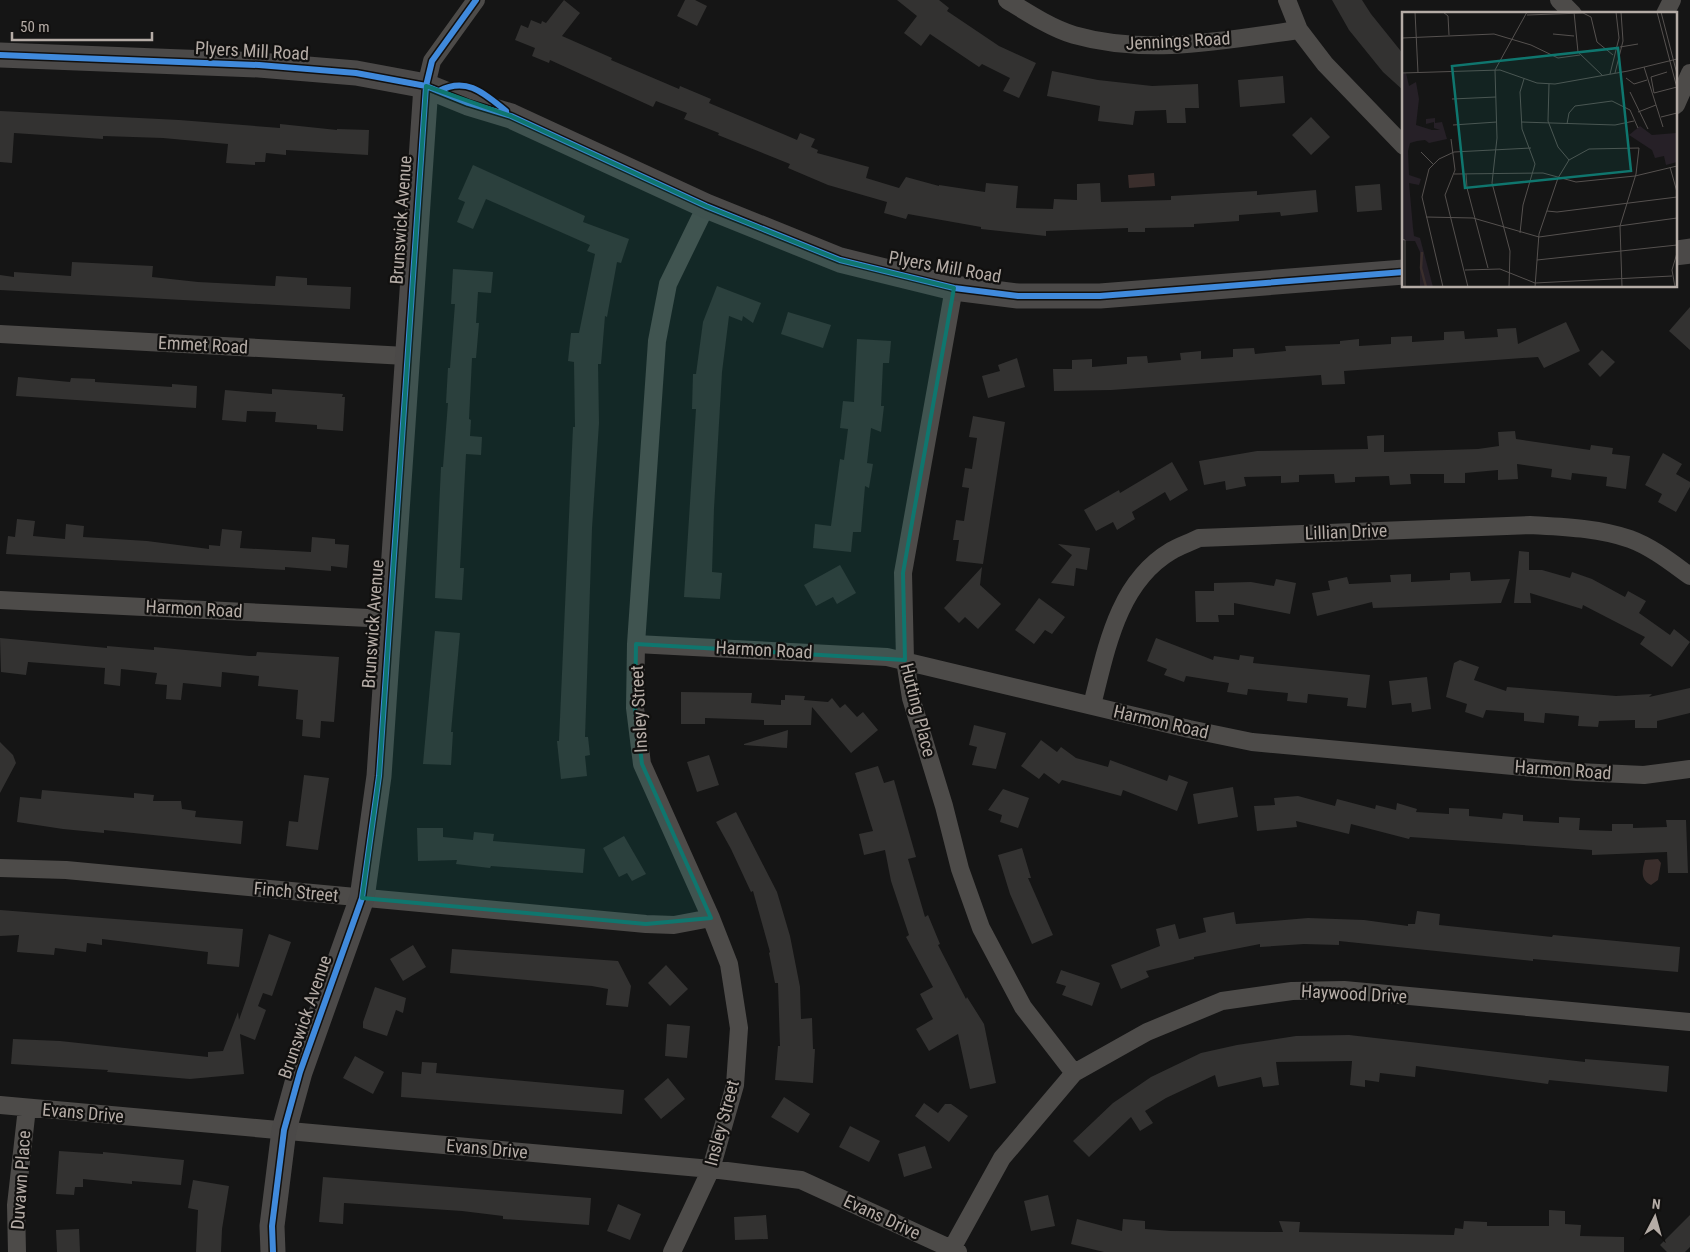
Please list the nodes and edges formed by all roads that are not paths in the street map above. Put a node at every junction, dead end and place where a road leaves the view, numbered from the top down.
1 (476, 0) edge
2 (1007, 0) edge
3 (1287, 0) edge
4 (1559, 0) edge
5 (1672, 0) edge
6 (1571, 12) edge
7 (1666, 12) edge
8 (1298, 30) junction
9 (0, 55) edge
10 (1690, 73) edge
11 (432, 88) junction
12 (1678, 100) edge
13 (1402, 144) edge
14 (706, 206) junction
15 (1402, 272) edge
16 (954, 288) junction
17 (0, 334) edge
18 (406, 356) junction
19 (1690, 576) edge
20 (0, 600) edge
21 (389, 619) junction
22 (636, 644) junction
23 (905, 660) junction
24 (1092, 705) junction
25 (1690, 769) edge
26 (0, 868) edge
27 (362, 898) junction
28 (711, 918) junction
29 (1690, 1022) edge
30 (1074, 1073) junction
31 (0, 1105) edge
32 (27, 1108) junction
33 (284, 1130) junction
34 (711, 1169) junction
35 (953, 1251) edge
36 (17, 1252) edge
37 (273, 1252) edge
38 (672, 1252) edge

1 - 11 street, Brunswick Avenue
2 - 8 street, Jennings Road
3 - 8 street
4 - 6 street
5 - 7 street
8 - 13 street
9 - 11 street, Plyers Mill Road
10 - 12 street
11 - 14 street, Plyers Mill Road
11 - 18 street, Brunswick Avenue
14 - 16 street, Plyers Mill Road
14 - 22 street, Insley Street
15 - 16 street, Plyers Mill Road
16 - 23 street, Hutting Place
17 - 18 street, Emmet Road
18 - 21 street, Brunswick Avenue
19 - 24 street, Lillian Drive
20 - 21 street, Harmon Road
21 - 27 street, Brunswick Avenue
22 - 23 street, Harmon Road
22 - 28 street, Insley Street
23 - 24 street, Harmon Road
23 - 30 street, Hutting Place
24 - 25 street, Harmon Road
26 - 27 street, Finch Street
27 - 28 street, Finch Street
27 - 33 street, Brunswick Avenue
28 - 34 street, Insley Street
29 - 30 street, Haywood Drive
30 - 35 street, Haywood Drive
31 - 32 street, Evans Drive
32 - 33 street, Evans Drive
32 - 36 street, Duvawn Place
33 - 34 street, Evans Drive
33 - 37 street, Brunswick Avenue
34 - 35 street, Evans Drive
34 - 38 street, Insley Street

